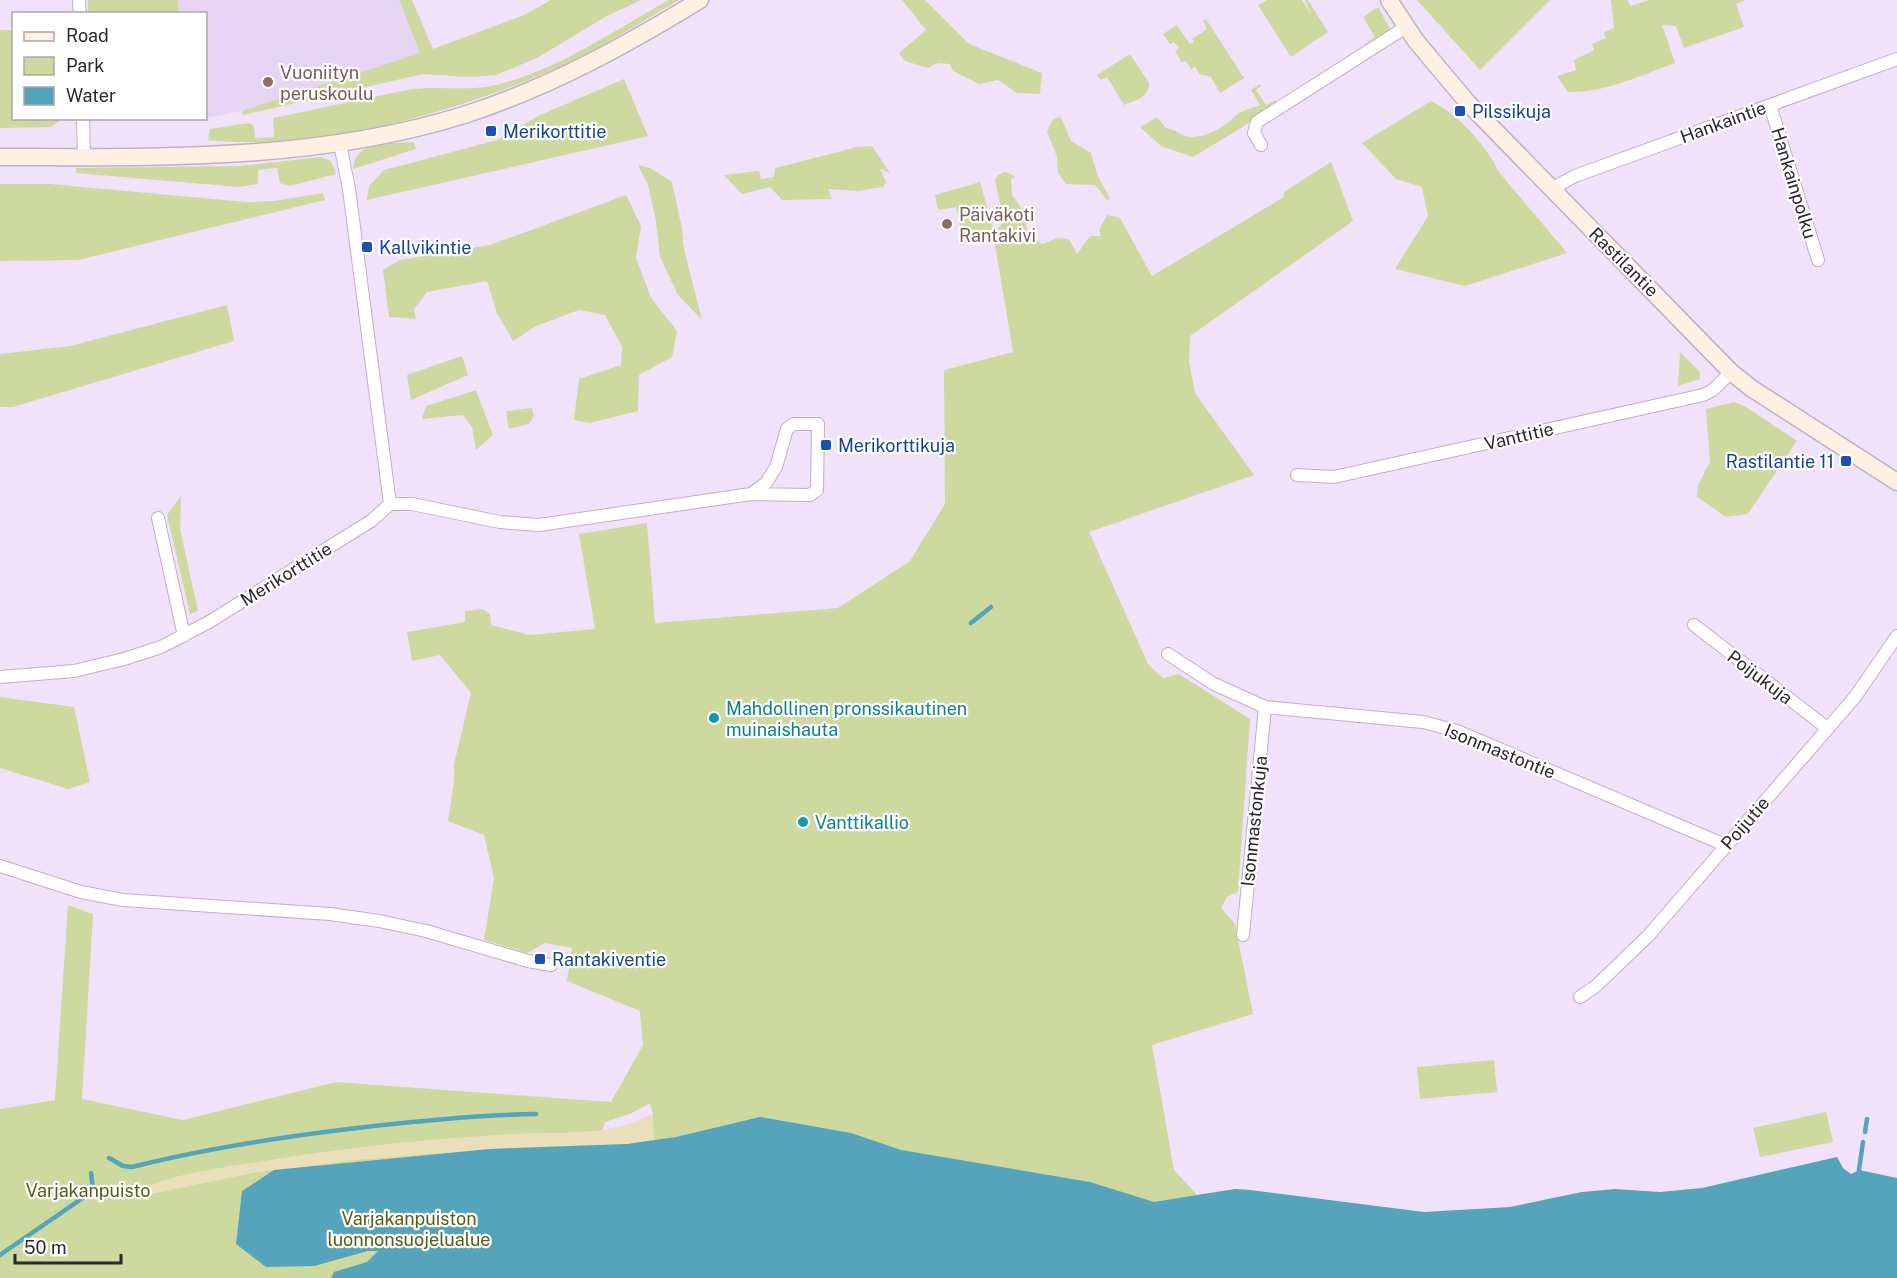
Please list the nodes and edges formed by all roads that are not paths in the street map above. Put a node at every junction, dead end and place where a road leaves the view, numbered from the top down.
1 (700, 0) edge
2 (1389, 0) edge
3 (1406, 27) junction
4 (1897, 59) edge
5 (1770, 105) junction
6 (83, 120) edge
7 (340, 144) junction
8 (1261, 145) dead end
9 (0, 157) edge
10 (84, 157) junction
11 (1551, 189) junction
12 (1818, 260) dead end
13 (1731, 372) junction
14 (1297, 475) dead end
15 (1897, 482) edge
16 (751, 494) junction
17 (390, 504) junction
18 (158, 518) dead end
19 (1694, 625) dead end
20 (184, 636) junction
21 (1897, 636) edge
22 (1168, 654) dead end
23 (0, 677) edge
24 (1265, 707) junction
25 (1827, 728) junction
26 (1725, 845) junction
27 (0, 866) edge
28 (1243, 935) dead end
29 (551, 965) dead end
30 (1580, 998) dead end

1 - 7 main road
2 - 3 main road, Rastilantie
3 - 8 street
3 - 11 main road, Rastilantie
4 - 5 street, Hankaintie
5 - 11 street, Hankaintie
5 - 12 street, Hankainpolku
6 - 10 street
7 - 10 main road
7 - 17 street
9 - 10 main road
11 - 13 main road, Rastilantie
13 - 14 street, Vanttitie
13 - 15 main road, Rastilantie
16 - 16 street
16 - 17 street
17 - 20 street, Merikorttitie
18 - 20 street
19 - 25 street, Poijukuja
20 - 23 street, Merikorttitie
21 - 25 street, Poijutie
22 - 24 street, Isonmastontie
24 - 26 street, Isonmastontie
24 - 28 street, Isonmastonkuja
25 - 26 street, Poijutie
26 - 30 street, Poijutie
27 - 29 street

